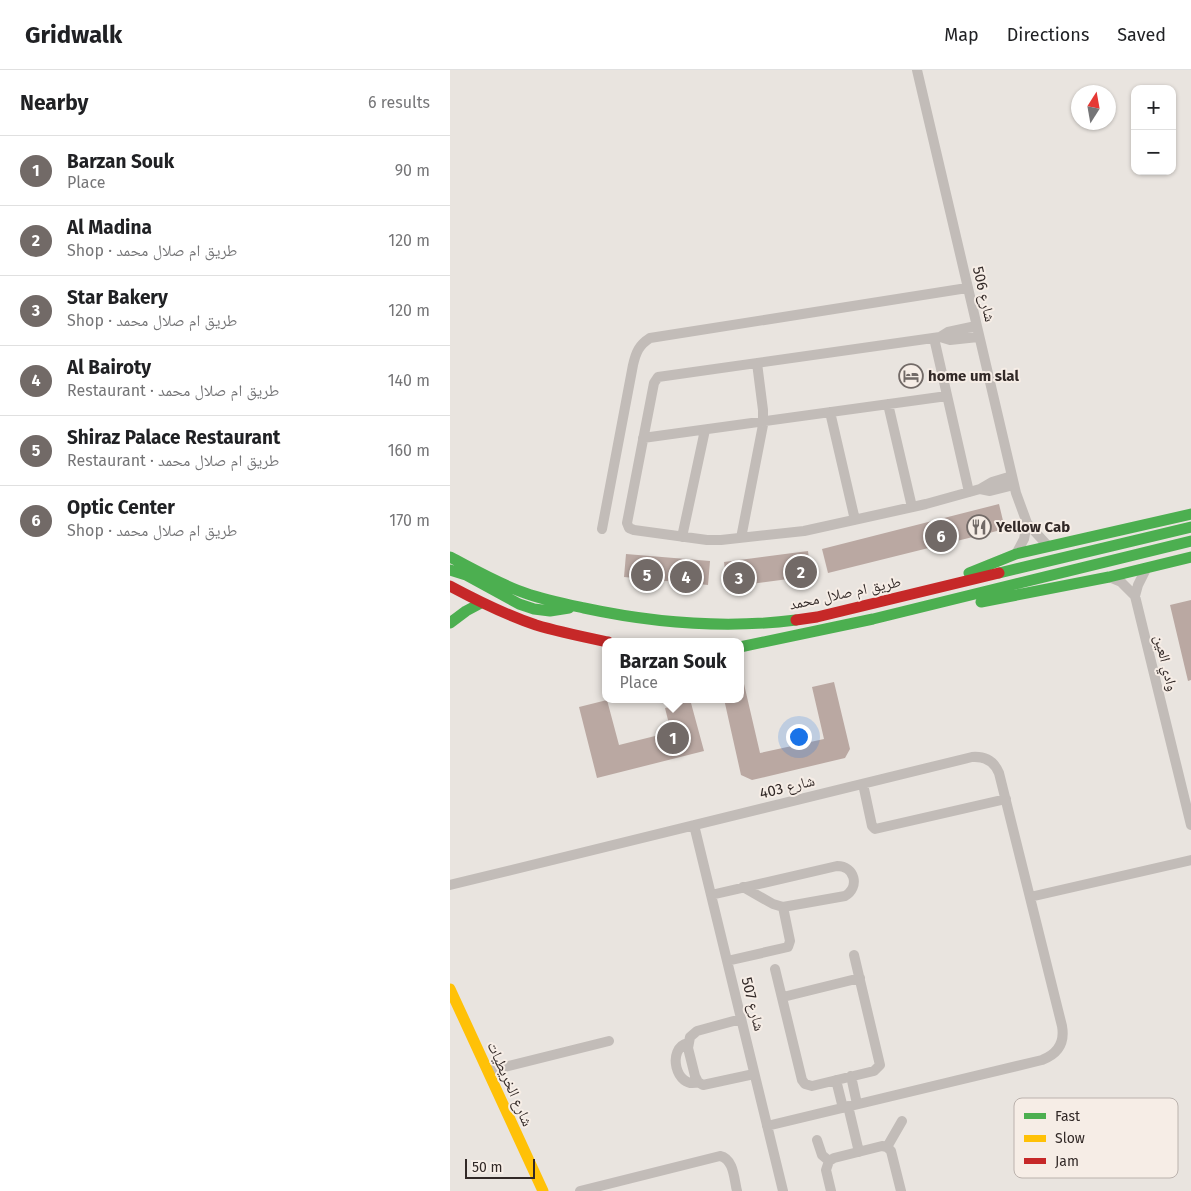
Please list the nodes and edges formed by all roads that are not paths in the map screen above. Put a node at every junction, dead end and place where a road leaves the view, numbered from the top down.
1 (917, 70) edge
2 (967, 288) junction
3 (976, 326) junction
4 (937, 338) junction
5 (978, 338) junction
6 (757, 362) junction
7 (947, 396) junction
8 (888, 404) junction
9 (830, 412) junction
10 (763, 421) junction
11 (705, 430) junction
12 (643, 438) junction
13 (1013, 481) junction
14 (970, 492) junction
15 (912, 507) junction
16 (1191, 514) edge
17 (855, 520) junction
18 (1027, 523) junction
19 (1189, 528) edge
20 (602, 529) dead end
21 (682, 537) junction
22 (741, 538) junction
23 (1190, 541) edge
24 (1048, 546) junction
25 (1016, 554) junction
26 (450, 557) edge
27 (1191, 558) edge
28 (1146, 569) junction
29 (450, 570) edge
30 (1109, 577) junction
31 (450, 586) edge
32 (941, 588) junction
33 (1135, 596) junction
34 (945, 601) junction
35 (481, 603) junction
36 (575, 606) junction
37 (450, 623) edge
38 (602, 641) edge
39 (744, 646) edge
40 (863, 784) junction
41 (1006, 799) junction
42 (694, 825) junction
43 (1191, 825) edge
44 (1191, 860) edge
45 (450, 885) edge
46 (743, 887) junction
47 (711, 895) junction
48 (1030, 897) junction
49 (783, 907) junction
50 (854, 955) dead end
51 (727, 962) junction
52 (776, 970) dead end
53 (860, 978) junction
54 (450, 989) edge
55 (783, 997) junction
56 (741, 1019) junction
57 (609, 1042) dead end
58 (488, 1072) junction
59 (754, 1074) junction
60 (850, 1076) junction
61 (836, 1080) junction
62 (849, 1106) junction
63 (902, 1121) dead end
64 (767, 1126) junction
65 (817, 1140) dead end
66 (887, 1147) junction
67 (859, 1152) junction
68 (829, 1161) junction
69 (602, 1188) edge
70 (543, 1191) edge
71 (580, 1191) edge
72 (737, 1191) edge
73 (783, 1191) edge
74 (831, 1191) edge
75 (901, 1191) edge

1 - 2 street, شارع 506
2 - 3 street, شارع 506
2 - 20 street
3 - 4 street
3 - 5 street, شارع 506
4 - 5 street
4 - 6 street
4 - 7 street
5 - 13 street, شارع 506
6 - 10 street
6 - 12 street
7 - 8 street
7 - 14 street
8 - 9 street
8 - 15 street
9 - 10 street
9 - 17 street
10 - 11 street
10 - 22 street
11 - 12 street
11 - 21 street
12 - 21 street
13 - 14 street
13 - 18 street, شارع 506
14 - 15 street
15 - 17 street
16 - 24 street
17 - 22 street
18 - 24 street, شارع 506
18 - 25 street
19 - 32 street, طريق ام صلال محمد
21 - 22 street
23 - 34 street, طريق ام صلال محمد
24 - 25 street
25 - 32 street
26 - 36 street, طريق ام صلال محمد
27 - 28 street
28 - 30 street
28 - 33 street
29 - 36 street
30 - 33 street
30 - 34 street
31 - 35 street
32 - 36 street, طريق ام صلال محمد
33 - 43 street, وادي العين
34 - 39 street, طريق ام صلال محمد
35 - 37 street
35 - 38 street
40 - 41 street, شارع 403
40 - 41 street
40 - 42 street, شارع 403
41 - 48 street, شارع 403
42 - 45 street, شارع 403
42 - 47 street, شارع 507
44 - 48 street
46 - 47 street
46 - 49 street
46 - 49 street
47 - 51 street, شارع 507
48 - 62 street, شارع 403
49 - 51 street
50 - 53 street
51 - 56 street, شارع 507
52 - 55 street
53 - 55 street
53 - 60 street
54 - 58 street, شارع الخريطيات
55 - 61 street
56 - 59 street, شارع 507
56 - 59 street
57 - 58 street
58 - 70 street, شارع الخريطيات
59 - 64 street, شارع 507
60 - 61 street
60 - 62 street
61 - 62 street
62 - 64 street, شارع 403
62 - 67 street
63 - 66 street
64 - 73 street, شارع 507
65 - 68 street
66 - 67 street
66 - 75 street
67 - 68 street
68 - 74 street
69 - 71 street
69 - 72 street

